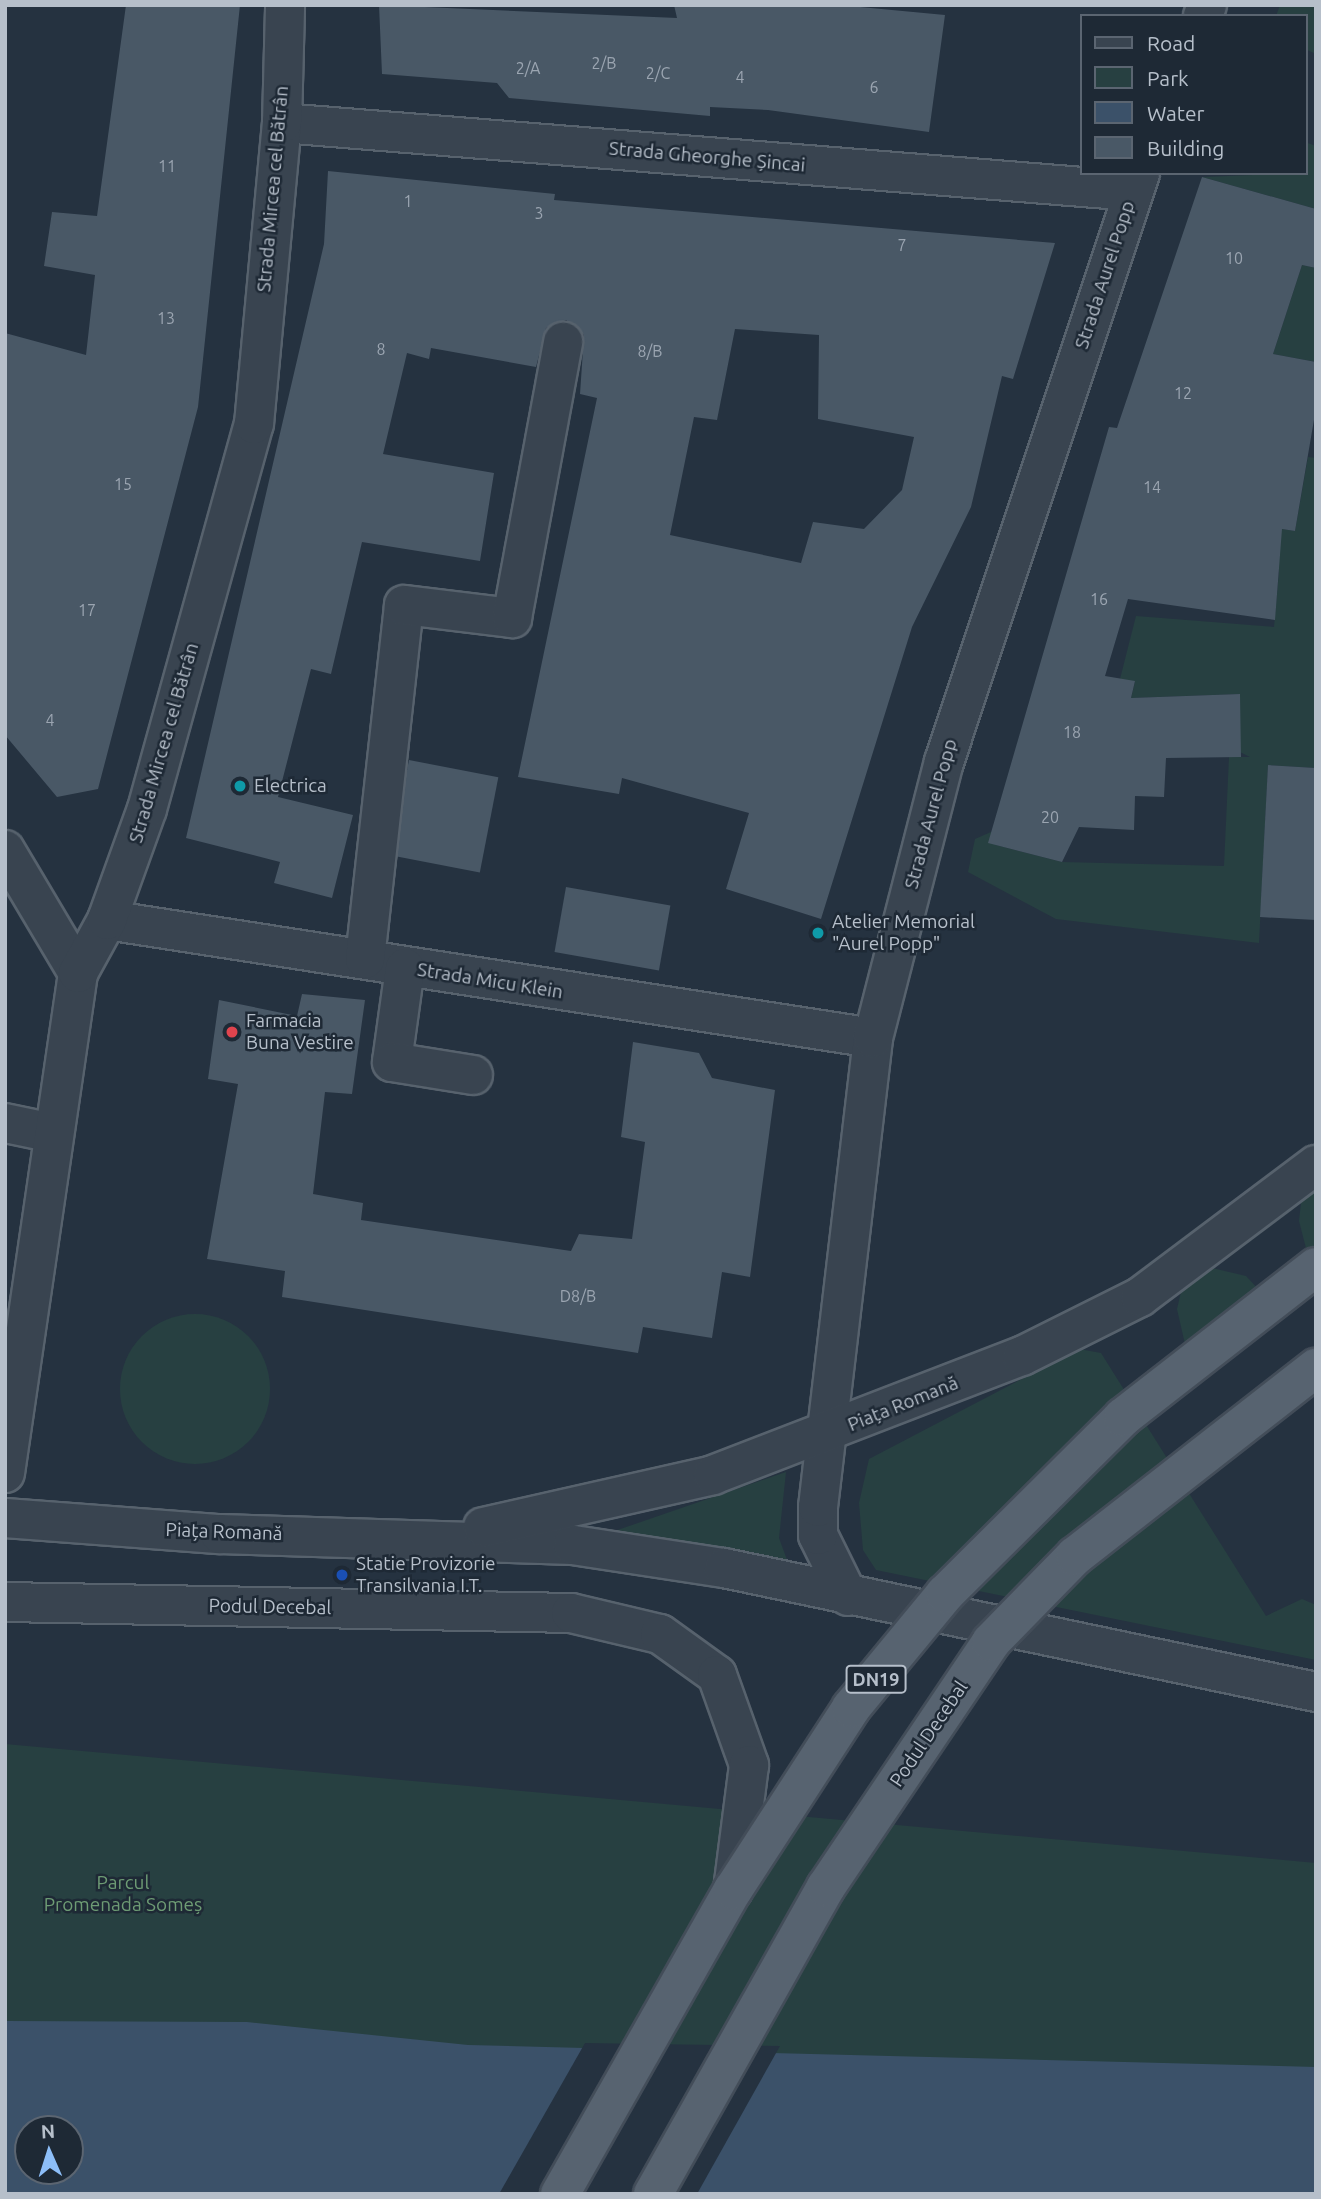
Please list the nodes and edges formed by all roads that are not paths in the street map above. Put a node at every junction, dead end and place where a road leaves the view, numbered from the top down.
1 (285, 5) edge
2 (282, 123) junction
3 (1136, 182) edge
4 (563, 342) dead end
5 (5, 849) edge
6 (107, 920) junction
7 (365, 959) junction
8 (405, 968) junction
9 (78, 973) junction
10 (873, 1038) junction
11 (472, 1075) dead end
12 (5, 1123) edge
13 (53, 1133) junction
14 (1316, 1165) edge
15 (1316, 1267) edge
16 (1316, 1368) edge
17 (827, 1435) junction
18 (5, 1473) edge
19 (5, 1518) edge
20 (443, 1536) junction
21 (848, 1596) junction
22 (5, 1602) edge
23 (1316, 1692) edge
24 (733, 1890) junction
25 (560, 2194) edge
26 (653, 2194) edge

1 - 2 street, Strada Mircea cel Bătrân
2 - 3 street, Strada Gheorghe Șincai
2 - 6 street, Strada Mircea cel Bătrân
3 - 10 street, Strada Aurel Popp
4 - 7 street
5 - 9 street
6 - 7 street, Strada Micu Klein
6 - 9 street, Strada Mircea cel Bătrân
7 - 8 street, Strada Micu Klein
8 - 10 street, Strada Micu Klein
8 - 11 street
9 - 13 street, Strada Mircea cel Bătrân
10 - 17 street, Strada Aurel Popp
12 - 13 street
13 - 18 street, Strada Mircea cel Bătrân
14 - 17 street, Piața Romană
15 - 24 main road, Podul Decebal / DN19, bridge
16 - 26 main road, Podul Decebal, bridge
17 - 20 street, Piața Romană
17 - 21 street, Strada Aurel Popp
19 - 20 street, Piața Romană
20 - 21 street, Piața Romană
21 - 23 street, Piața Romană
22 - 24 street, Podul Decebal
24 - 25 main road, Podul Decebal / DN19, bridge

